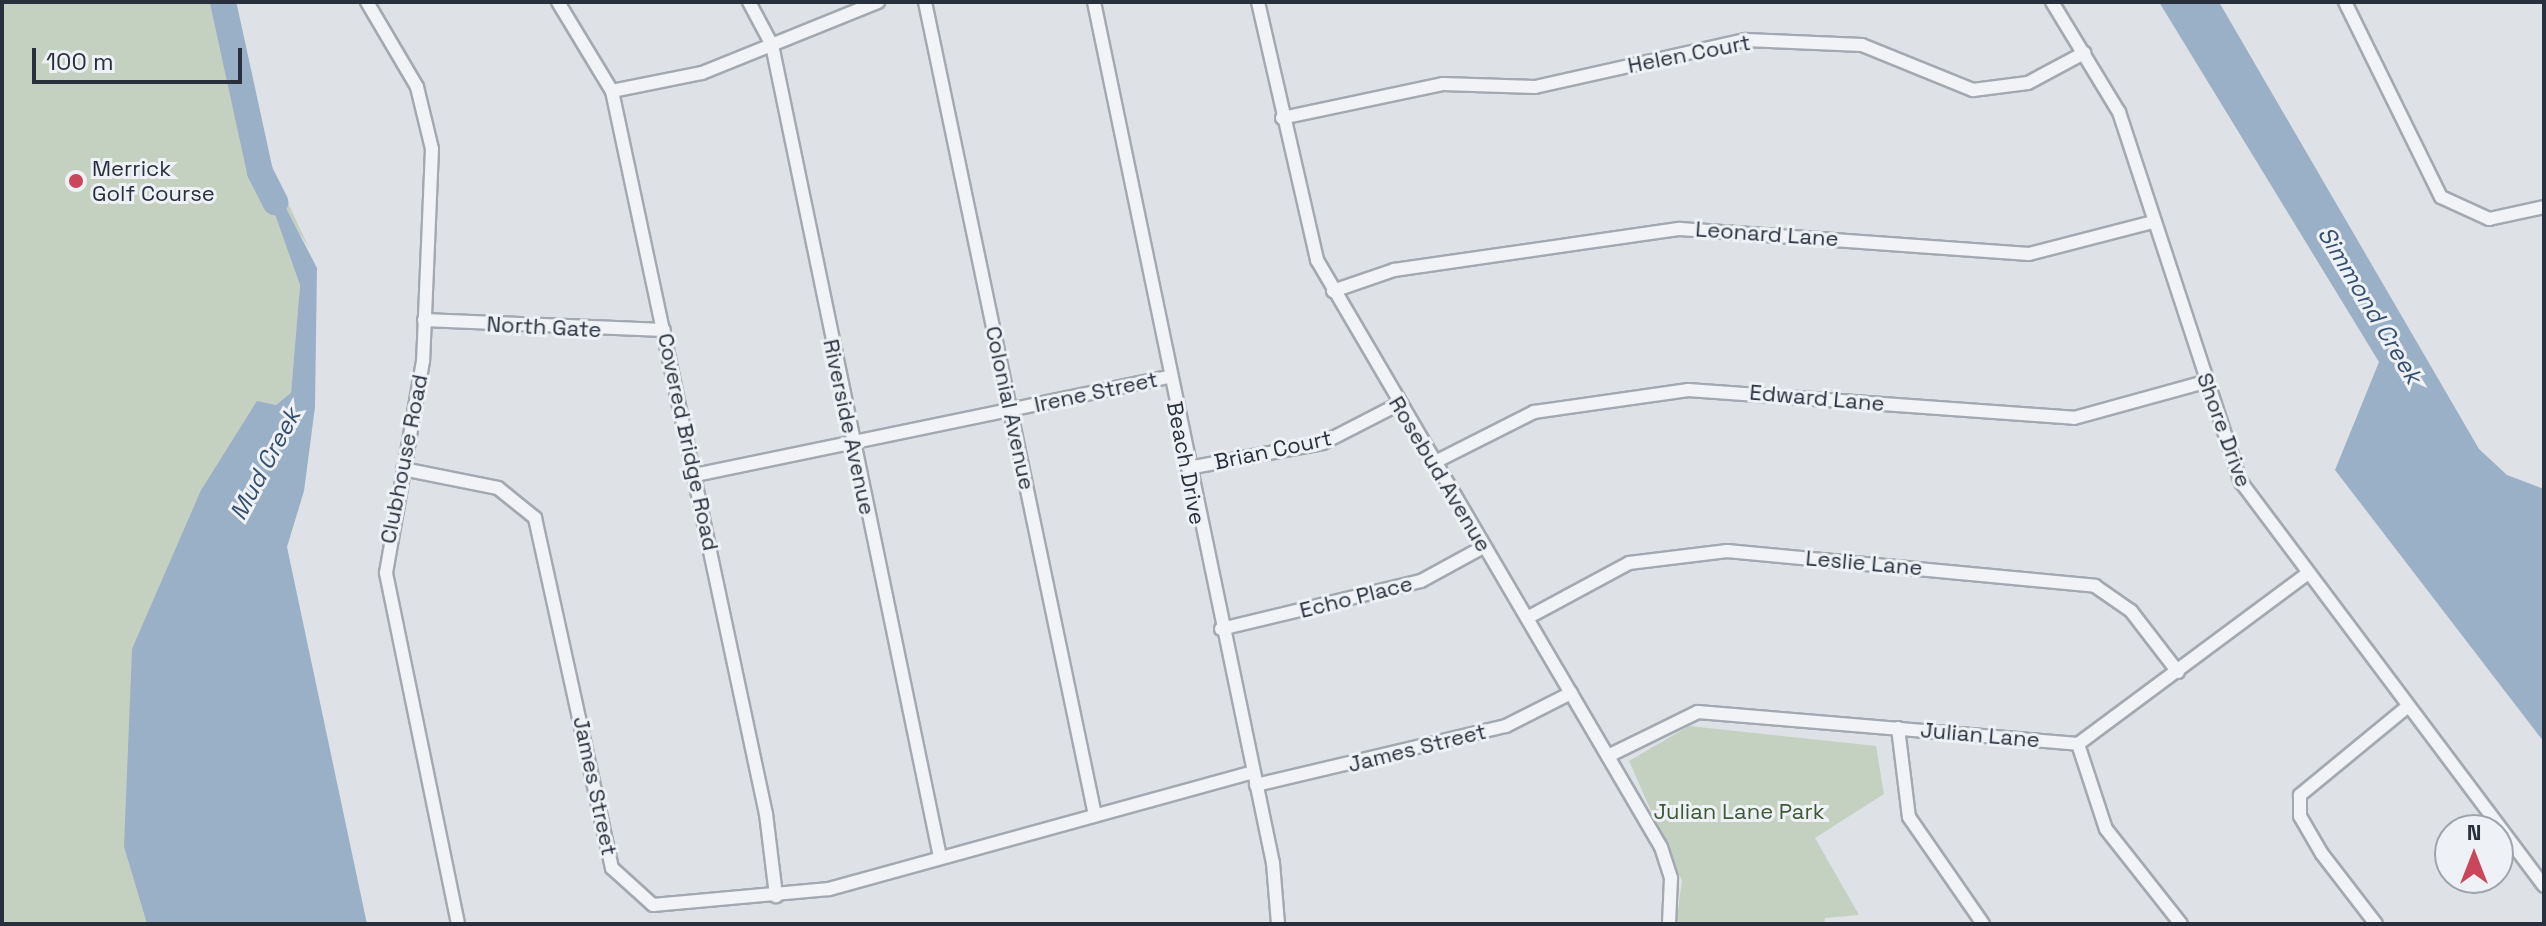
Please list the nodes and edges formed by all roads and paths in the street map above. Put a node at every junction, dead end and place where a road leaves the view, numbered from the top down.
1 (367, 2) edge
2 (558, 2) edge
3 (749, 2) edge
4 (878, 2) edge
5 (925, 2) edge
6 (1094, 2) edge
7 (1258, 2) edge
8 (2052, 2) edge
9 (2345, 2) edge
10 (772, 45) junction
11 (2084, 53) junction
12 (612, 91) junction
13 (1282, 118) junction
14 (2544, 207) edge
15 (2153, 222) junction
16 (1333, 291) junction
17 (424, 320) junction
18 (664, 330) junction
19 (1169, 377) junction
20 (2205, 382) junction
21 (1399, 404) junction
22 (1010, 410) junction
23 (852, 442) junction
24 (1437, 461) junction
25 (1188, 468) junction
26 (403, 469) junction
27 (695, 475) junction
28 (1483, 547) junction
29 (2307, 574) junction
30 (1527, 618) junction
31 (1221, 629) junction
32 (2178, 672) junction
33 (1571, 693) junction
34 (2407, 707) junction
35 (1898, 728) junction
36 (2078, 744) junction
37 (1608, 756) junction
38 (1255, 778) junction
39 (1095, 815) junction
40 (940, 857) junction
41 (2544, 886) edge
42 (776, 896) junction
43 (458, 924) edge
44 (1278, 924) edge
45 (1669, 924) edge
46 (1983, 924) edge
47 (2181, 924) edge
48 (2376, 924) edge

1 - 17 street, Clubhouse Road
2 - 12 street, Covered Bridge Road
3 - 10 street, Riverside Avenue
4 - 10 street
5 - 22 street, Colonial Avenue
6 - 19 street, Beach Drive
7 - 13 street, Rosebud Avenue
8 - 11 street, Shore Drive
9 - 14 street
10 - 12 street
10 - 23 street, Riverside Avenue
11 - 13 street, Helen Court
11 - 15 street, Shore Drive
12 - 18 street, Covered Bridge Road
13 - 16 street, Rosebud Avenue
15 - 16 street, Leonard Lane
15 - 20 street, Shore Drive
16 - 21 street, Rosebud Avenue
17 - 18 street, North Gate
17 - 26 street, Clubhouse Road
18 - 27 street, Covered Bridge Road
19 - 22 street, Irene Street
19 - 25 street, Beach Drive
20 - 24 street, Edward Lane
20 - 29 street, Shore Drive
21 - 24 street, Rosebud Avenue
21 - 25 street, Brian Court
22 - 23 street, Irene Street
22 - 39 street, Colonial Avenue
23 - 27 street, Irene Street
23 - 40 street, Riverside Avenue
24 - 28 street, Rosebud Avenue
25 - 31 street, Beach Drive
26 - 42 street, James Street
26 - 43 street, Clubhouse Road
27 - 42 street, Covered Bridge Road
28 - 30 street, Rosebud Avenue
28 - 31 street, Echo Place
29 - 32 street
29 - 34 street, Shore Drive
30 - 32 street, Leslie Lane
30 - 33 street, Rosebud Avenue
31 - 38 street, Beach Drive
32 - 36 street
33 - 37 street, Rosebud Avenue
33 - 38 street, James Street
34 - 41 street, Shore Drive
34 - 48 street
35 - 36 street, Julian Lane
35 - 37 street, Julian Lane
35 - 46 street
36 - 47 street
37 - 45 street, Rosebud Avenue
38 - 39 street, James Street
38 - 44 street, Beach Drive
39 - 40 street, James Street
40 - 42 street, James Street

